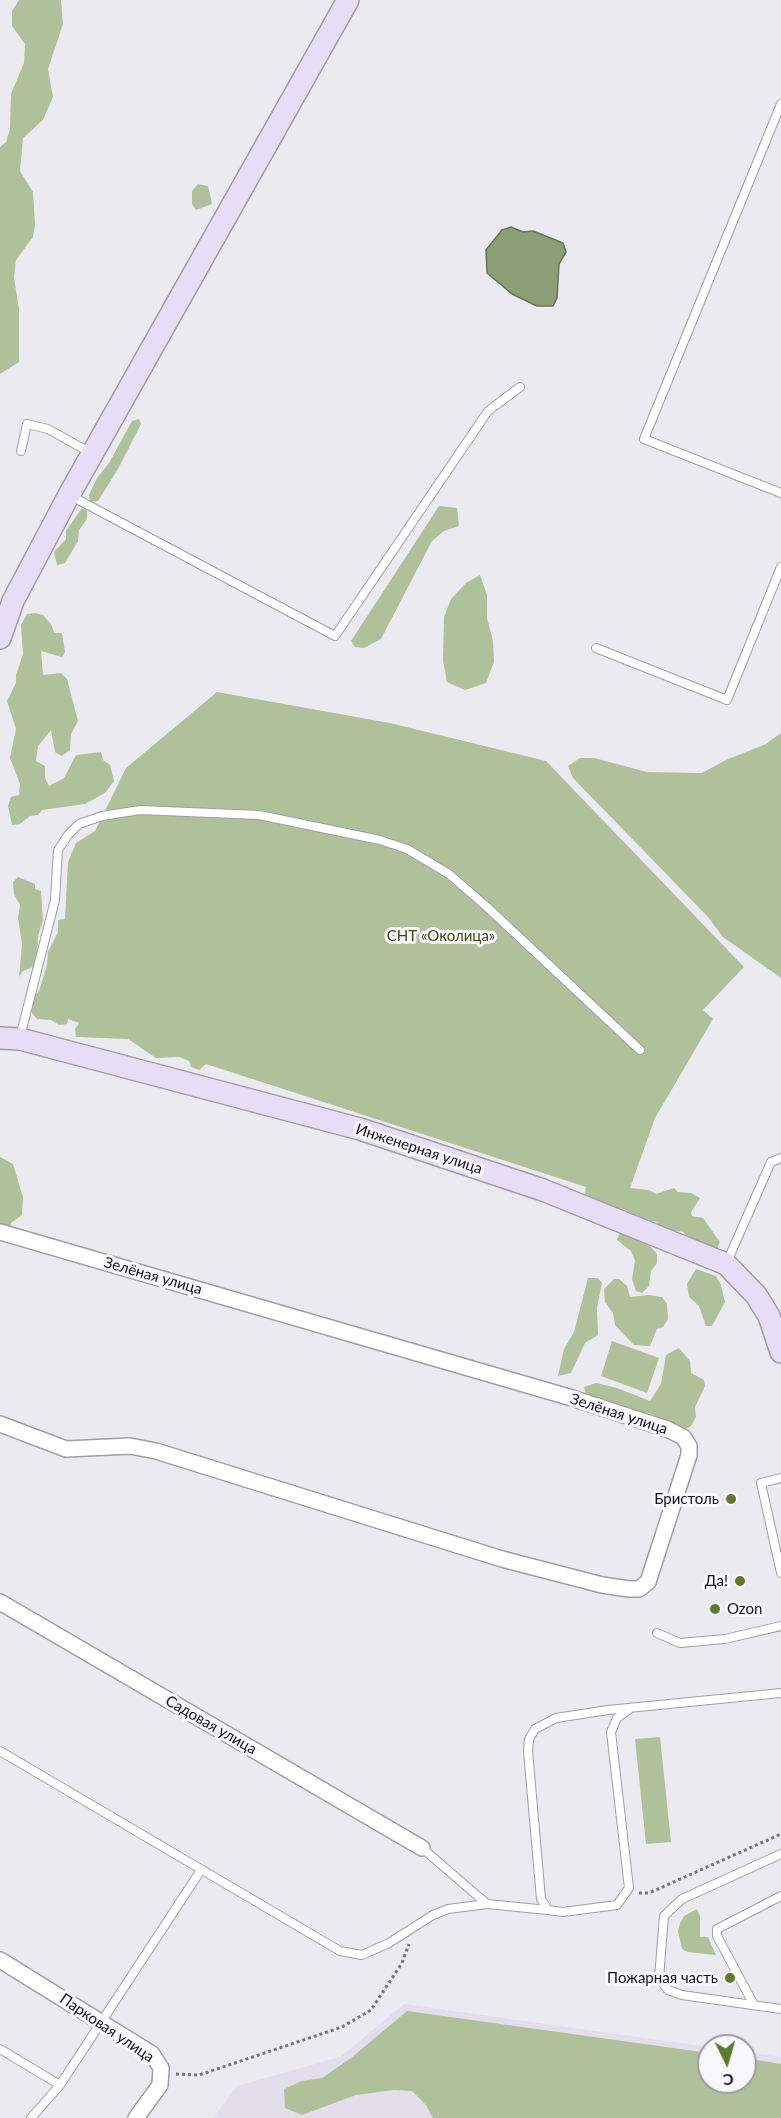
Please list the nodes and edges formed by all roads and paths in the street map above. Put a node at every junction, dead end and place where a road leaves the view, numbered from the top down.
1 (348, 0) edge
2 (781, 104) edge
3 (520, 387) dead end
4 (21, 451) dead end
5 (92, 454) junction
6 (781, 493) edge
7 (69, 495) junction
8 (781, 567) edge
9 (0, 638) edge
10 (596, 648) dead end
11 (10, 1039) edge
12 (640, 1050) dead end
13 (781, 1158) edge
14 (0, 1232) edge
15 (726, 1264) junction
16 (781, 1352) edge
17 (0, 1424) edge
18 (781, 1478) edge
19 (781, 1573) edge
20 (0, 1602) edge
21 (781, 1626) edge
22 (657, 1633) dead end
23 (781, 1693) edge
24 (631, 1708) junction
25 (0, 1751) edge
26 (781, 1834) edge
27 (422, 1848) joint
28 (781, 1854) edge
29 (201, 1870) junction
30 (625, 1894) junction
31 (781, 1896) edge
32 (487, 1904) junction
33 (548, 1910) junction
34 (415, 1928) junction
35 (0, 1960) edge
36 (754, 2005) junction
37 (781, 2009) edge
38 (102, 2021) junction
39 (3, 2051) edge
40 (0, 2061) edge
41 (161, 2068) junction
42 (60, 2085) junction
43 (32, 2118) edge
44 (136, 2118) edge

1 - 5 street
2 - 6 lane
3 - 7 lane
4 - 5 lane
5 - 7 street
7 - 9 street
8 - 10 lane
11 - 12 lane
11 - 15 street, Инженерная улица
13 - 15 lane
14 - 17 street, Зелёная улица
15 - 16 street, Инженерная улица
18 - 19 lane
20 - 27 street, Садовая улица
21 - 22 lane
23 - 24 lane
24 - 30 lane
24 - 33 lane
25 - 29 lane
26 - 30 path
27 - 32 lane
28 - 36 lane
29 - 34 lane
29 - 38 lane
30 - 33 lane
31 - 36 lane
32 - 33 lane
32 - 34 lane
34 - 41 path
35 - 38 street, Парковая улица
36 - 37 lane
38 - 41 street, Парковая улица
38 - 42 lane
39 - 40 lane
39 - 42 lane
41 - 44 street, Парковая улица
42 - 43 lane

